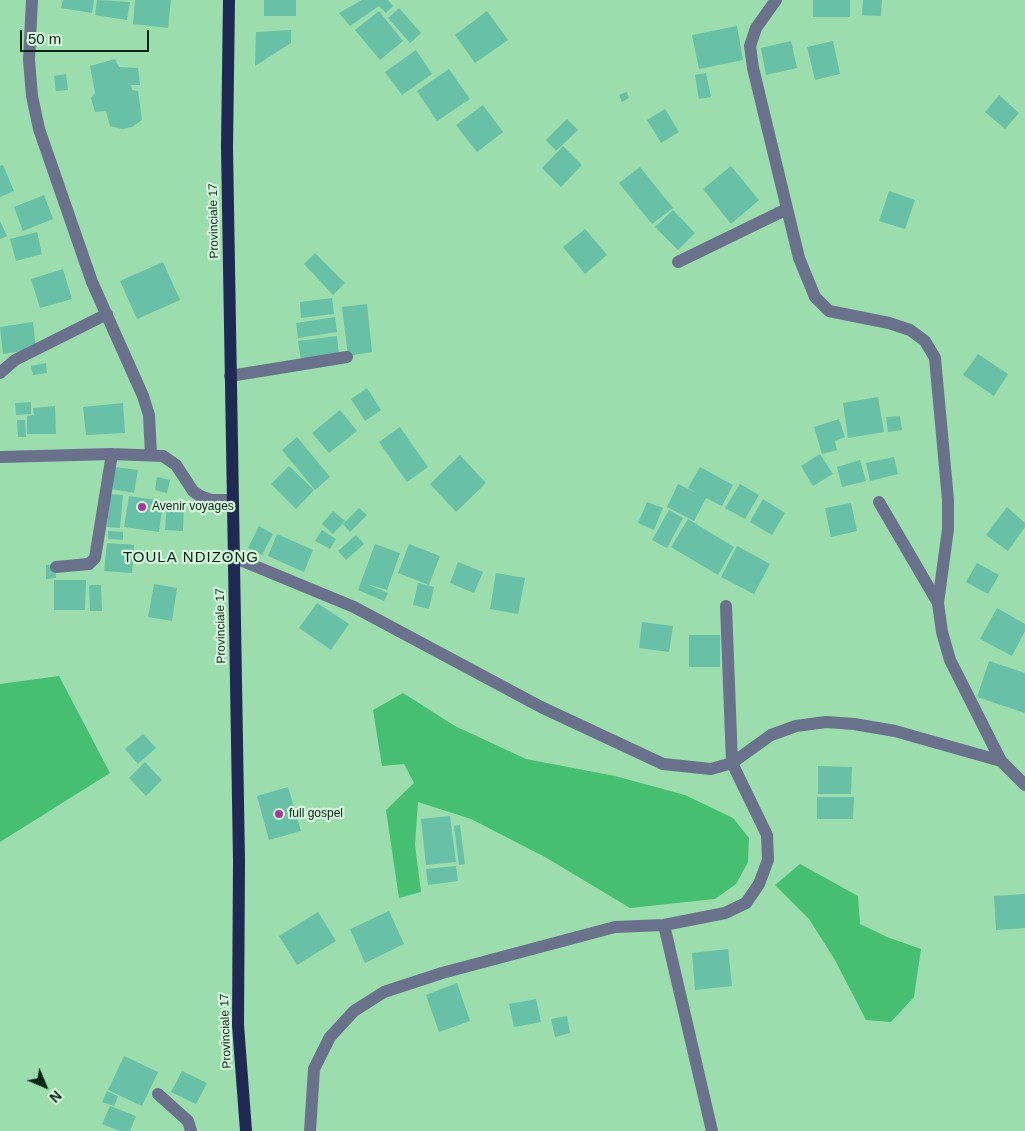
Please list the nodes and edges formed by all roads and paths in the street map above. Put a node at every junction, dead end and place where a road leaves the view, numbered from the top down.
1 (32, 0) edge
2 (229, 0) edge
3 (776, 0) edge
4 (787, 209) junction
5 (678, 262) dead end
6 (107, 314) junction
7 (347, 357) dead end
8 (0, 373) edge
9 (230, 376) junction
10 (112, 454) junction
11 (151, 455) junction
12 (0, 457) edge
13 (232, 500) junction
14 (879, 502) dead end
15 (233, 557) junction
16 (56, 567) dead end
17 (938, 603) junction
18 (726, 606) dead end
19 (1001, 761) junction
20 (732, 763) junction
21 (1025, 784) edge
22 (664, 925) junction
23 (158, 1094) dead end
24 (192, 1131) edge
25 (246, 1131) edge
26 (310, 1131) edge
27 (712, 1131) edge

1 - 6 street
2 - 9 main road, Provinciale 17
3 - 4 street
4 - 5 street
4 - 17 street
6 - 8 street
6 - 11 street
7 - 9 street
9 - 13 main road, Provinciale 17
10 - 11 street
10 - 12 street
10 - 16 street
11 - 13 street
13 - 15 main road, Provinciale 17
14 - 17 street
15 - 20 street
15 - 25 main road, Provinciale 17
17 - 19 street
18 - 20 street
19 - 20 street
19 - 21 street
20 - 22 street
22 - 26 street
22 - 27 street
23 - 24 street

